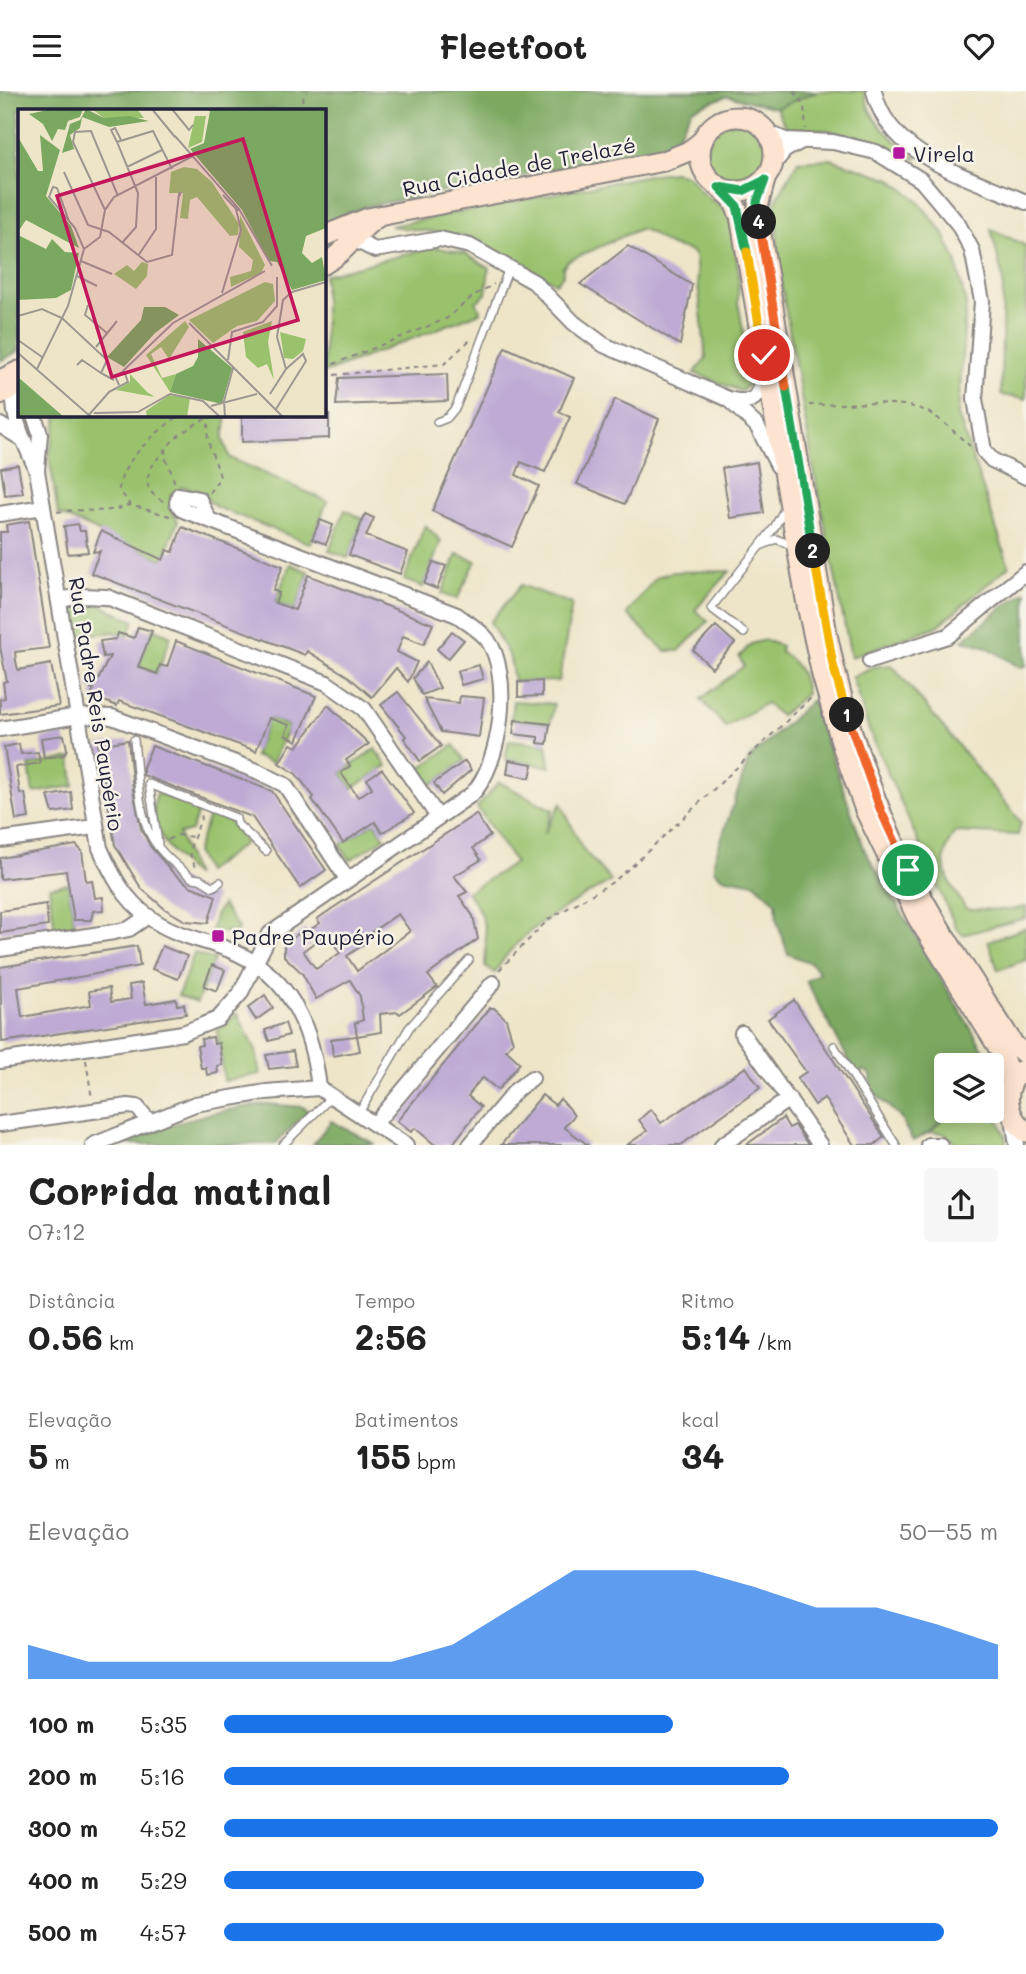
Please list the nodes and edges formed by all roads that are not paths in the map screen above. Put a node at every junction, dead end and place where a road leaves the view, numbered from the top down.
1 (874, 91) edge
2 (769, 133) junction
3 (806, 136) junction
4 (703, 141) junction
5 (664, 161) junction
6 (934, 161) junction
7 (705, 171) junction
8 (769, 172) junction
9 (921, 180) junction
10 (719, 187) junction
11 (1026, 202) edge
12 (382, 215) junction
13 (326, 236) edge
14 (326, 236) edge
15 (362, 239) junction
16 (326, 263) edge
17 (505, 266) junction
18 (764, 355) junction
19 (12, 383) edge
20 (728, 399) junction
21 (35, 417) edge
22 (45, 417) edge
23 (437, 422) dead end
24 (0, 425) edge
25 (40, 434) junction
26 (24, 440) junction
27 (37, 471) junction
28 (1026, 477) edge
29 (786, 482) junction
30 (49, 510) junction
31 (0, 514) edge
32 (209, 520) dead end
33 (759, 547) junction
34 (798, 550) junction
35 (1026, 572) edge
36 (59, 600) junction
37 (744, 633) dead end
38 (870, 661) dead end
39 (78, 716) junction
40 (0, 729) edge
41 (134, 740) dead end
42 (144, 743) dead end
43 (135, 755) junction
44 (438, 817) junction
45 (95, 827) junction
46 (0, 840) edge
47 (158, 843) junction
48 (266, 851) dead end
49 (347, 879) junction
50 (220, 882) dead end
51 (148, 916) junction
52 (0, 949) edge
53 (469, 960) dead end
54 (256, 963) junction
55 (493, 983) road end
56 (742, 1033) dead end
57 (834, 1046) dead end
58 (1026, 1055) edge
59 (0, 1061) edge
60 (1026, 1066) edge
61 (532, 1078) dead end
62 (1012, 1081) junction
63 (319, 1088) junction
64 (332, 1096) junction
65 (789, 1099) junction
66 (359, 1113) junction
67 (149, 1121) junction
68 (0, 1124) edge
69 (375, 1124) junction
70 (1020, 1125) edge
71 (93, 1145) edge
72 (283, 1145) edge
73 (406, 1145) edge
74 (470, 1145) edge
75 (722, 1145) edge
76 (820, 1145) edge
77 (896, 1145) edge
78 (928, 1145) edge
79 (940, 1145) edge
80 (1017, 1145) edge

1 - 6 street
2 - 3 street
2 - 4 main road
2 - 8 main road
3 - 8 street
3 - 9 street
4 - 5 main road, Rua Cidade de Trelazé
4 - 7 main road
5 - 7 main road, Rua Cidade de Trelazé
5 - 12 main road, Rua Cidade de Trelazé
6 - 9 street
6 - 11 street
7 - 10 main road
8 - 10 main road
8 - 58 main road
9 - 28 street
10 - 18 main road
12 - 13 main road, Rua Cidade de Trelazé
12 - 15 main road, Rua Cidade de Trelazé
14 - 15 main road, Rua Cidade de Trelazé
15 - 16 main road, Rua Cidade de Trelazé
15 - 17 street
17 - 20 street
17 - 23 lane
18 - 20 street
18 - 29 main road
19 - 26 street, Rua Padre Reis Paupério
20 - 29 street
21 - 25 street, Rua Padre Reis Paupério
22 - 25 street, Rua Padre Reis Paupério
24 - 26 street
25 - 27 street, Rua Padre Reis Paupério
26 - 27 street, Rua Padre Reis Paupério
27 - 30 street, Rua Padre Reis Paupério
29 - 33 lane
29 - 34 main road
30 - 31 street
30 - 36 street, Rua Padre Reis Paupério
32 - 44 street
33 - 34 lane
33 - 37 lane
34 - 62 main road
35 - 38 street
36 - 39 street, Rua Padre Reis Paupério
36 - 44 street
39 - 40 street
39 - 45 street, Rua Padre Reis Paupério
39 - 49 street
41 - 43 lane
42 - 43 lane
43 - 47 lane
44 - 49 street
45 - 46 street
45 - 51 street, Rua Padre Reis Paupério
47 - 48 lane
47 - 50 lane
49 - 54 street
51 - 52 street
51 - 54 street, Rua Padre Reis Paupério
53 - 66 lane
54 - 59 street
54 - 63 street, Rua Padre Reis Paupério
55 - 69 street
56 - 65 street
57 - 77 lane
60 - 62 main road
61 - 74 street
62 - 70 main road
63 - 64 street
63 - 67 street
64 - 66 street
64 - 72 lane
65 - 75 street
65 - 76 street
66 - 69 street
67 - 68 street
67 - 71 street
69 - 73 street
70 - 80 street
78 - 79 street

